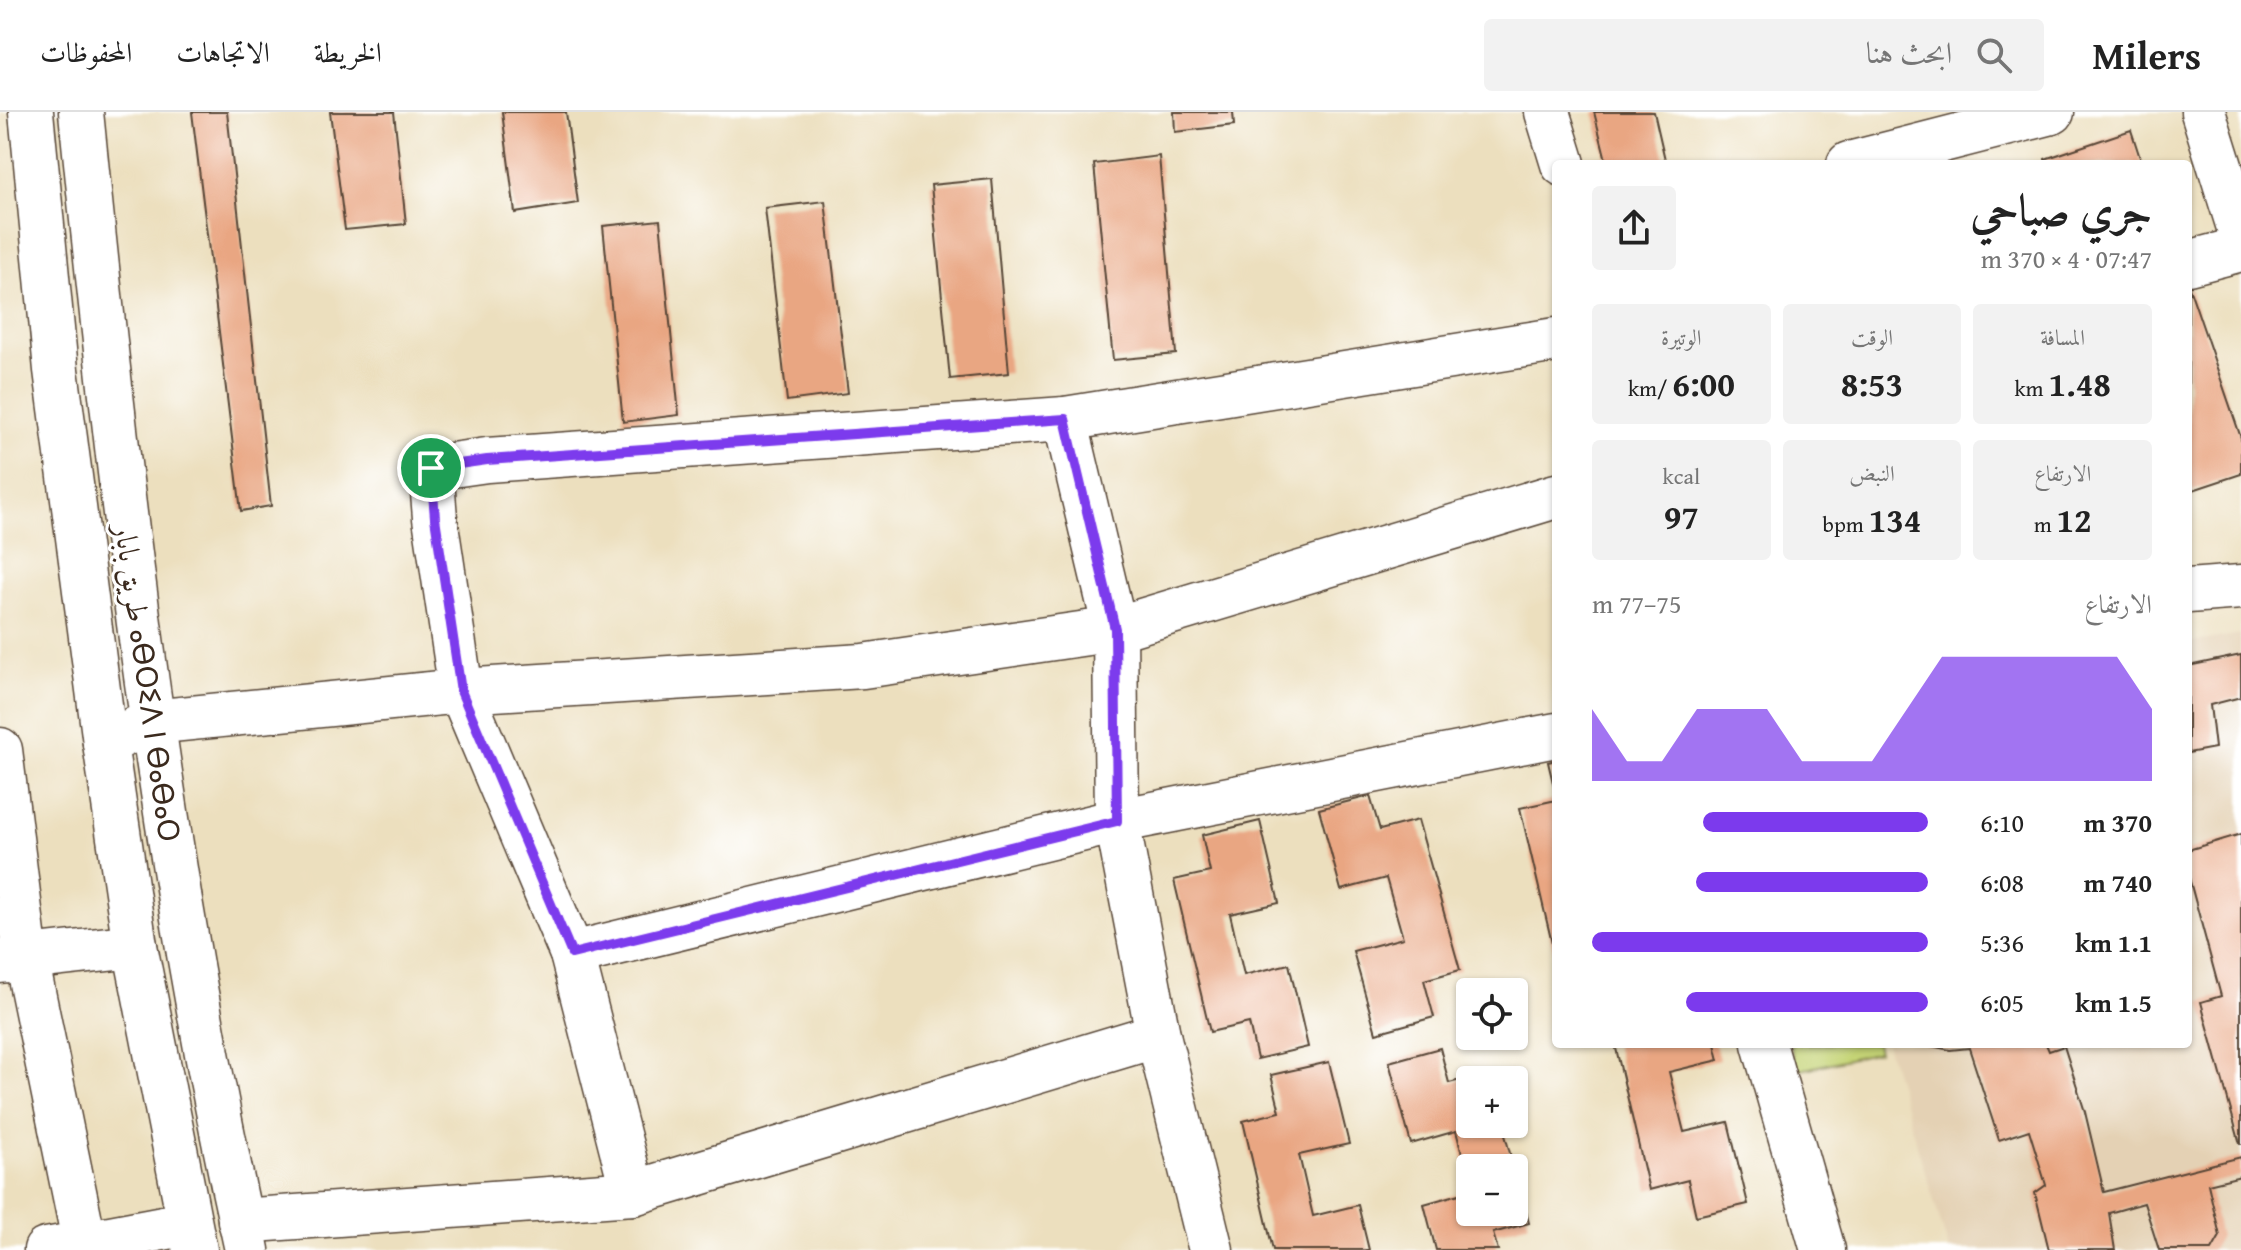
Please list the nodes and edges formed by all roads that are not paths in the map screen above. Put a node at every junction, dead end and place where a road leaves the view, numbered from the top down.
1 (31, 112) edge
2 (81, 112) edge
3 (1547, 112) edge
4 (2203, 112) edge
5 (2038, 114) edge
6 (1562, 160) edge
7 (1864, 160) edge
8 (2241, 234) edge
9 (2241, 249) edge
10 (2192, 262) edge
11 (1552, 341) edge
12 (1065, 419) junction
13 (1552, 497) edge
14 (1115, 629) junction
15 (461, 691) junction
16 (151, 722) junction
17 (1552, 736) edge
18 (105, 743) junction
19 (0, 750) edge
20 (1117, 821) junction
21 (135, 946) junction
22 (572, 954) junction
23 (13, 960) edge
24 (1158, 1035) junction
25 (1765, 1048) edge
26 (633, 1193) junction
27 (192, 1236) edge
28 (244, 1236) edge
29 (72, 1247) edge
30 (1211, 1250) edge
31 (1823, 1250) edge

1 - 18 street, طريق بابار ⴰⴱⵔⵉⴷ ⵏ ⴱⴰⴱⴰⵔ
2 - 16 street, طريق بابار ⴰⴱⵔⵉⴷ ⵏ ⴱⴰⴱⴰⵔ
3 - 6 street
4 - 8 street
5 - 7 street
9 - 10 street
11 - 12 street
12 - 14 street
12 - 15 street
13 - 14 street
14 - 15 street
14 - 20 street
15 - 16 street
15 - 22 street
16 - 18 street
16 - 28 street, طريق بابار ⴰⴱⵔⵉⴷ ⵏ ⴱⴰⴱⴰⵔ
17 - 20 street
18 - 21 street, طريق بابار ⴰⴱⵔⵉⴷ ⵏ ⴱⴰⴱⴰⵔ
19 - 23 street
20 - 22 street
20 - 24 street
21 - 23 street
21 - 27 street, طريق بابار ⴰⴱⵔⵉⴷ ⵏ ⴱⴰⴱⴰⵔ
22 - 26 street
23 - 29 street
24 - 26 street
24 - 30 street
25 - 31 street
26 - 28 street
27 - 29 street

